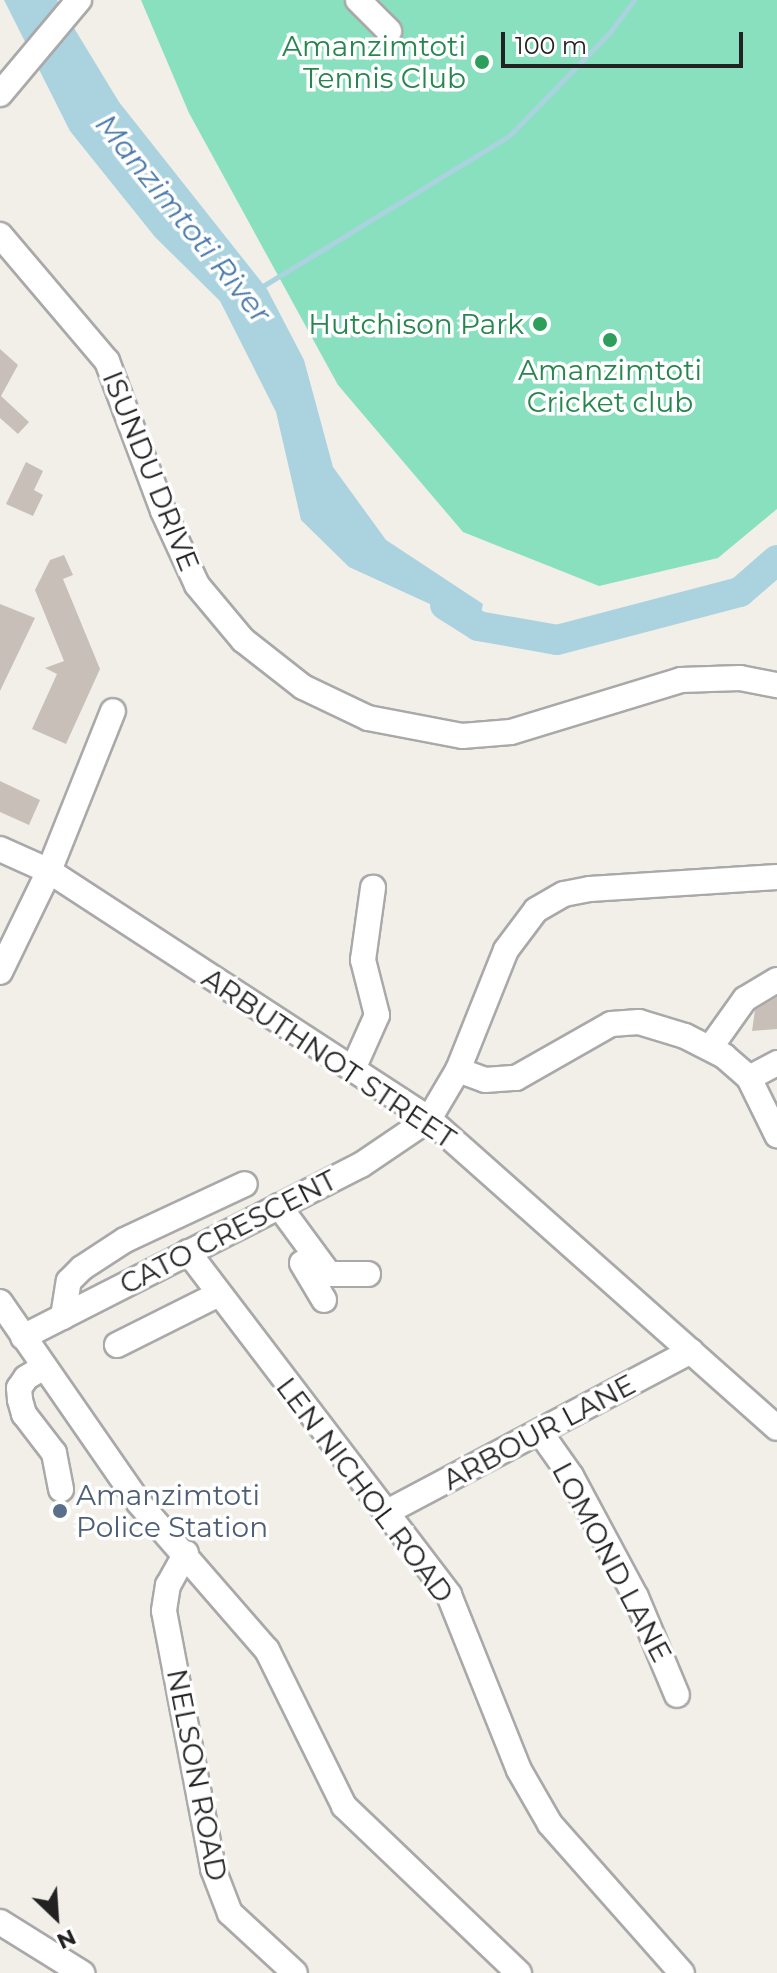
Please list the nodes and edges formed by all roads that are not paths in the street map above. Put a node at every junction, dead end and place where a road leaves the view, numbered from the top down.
1 (79, 0) edge
2 (358, 0) edge
3 (389, 31) dead end
4 (4, 90) edge
5 (0, 235) edge
6 (777, 685) edge
7 (113, 711) dead end
8 (0, 849) edge
9 (49, 871) junction
10 (777, 877) edge
11 (373, 888) dead end
12 (0, 972) edge
13 (777, 980) edge
14 (710, 1048) junction
15 (777, 1063) edge
16 (353, 1069) junction
17 (458, 1070) junction
18 (749, 1078) junction
19 (429, 1119) junction
20 (777, 1135) edge
21 (245, 1184) dead end
22 (272, 1209) junction
23 (188, 1252) junction
24 (368, 1274) dead end
25 (219, 1294) junction
26 (324, 1300) dead end
27 (0, 1302) edge
28 (63, 1317) junction
29 (23, 1337) junction
30 (117, 1345) dead end
31 (691, 1351) junction
32 (44, 1367) junction
33 (777, 1428) edge
34 (540, 1432) junction
35 (61, 1489) dead end
36 (387, 1512) junction
37 (186, 1553) junction
38 (677, 1695) dead end
39 (0, 1922) edge
40 (82, 1973) edge
41 (295, 1973) edge
42 (519, 1973) edge
43 (682, 1973) edge

1 - 4 street
2 - 3 street
5 - 6 street, ISUNDU DRIVE
7 - 9 street
8 - 9 street, ARBUTHNOT STREET
9 - 12 street
9 - 16 street, ARBUTHNOT STREET
10 - 17 street
11 - 16 street
13 - 14 street
14 - 17 street
14 - 18 street
15 - 18 street
16 - 19 street, ARBUTHNOT STREET
17 - 19 street
18 - 20 street
19 - 22 street, CATO CRESCENT
19 - 31 street, ARBUTHNOT STREET
21 - 28 street
22 - 23 street, CATO CRESCENT
22 - 24 street
22 - 26 street
23 - 25 street, LEN NICHOL ROAD
23 - 28 street, CATO CRESCENT
25 - 30 street
25 - 36 street, LEN NICHOL ROAD
27 - 29 street
28 - 29 street, CATO CRESCENT
29 - 32 street
31 - 33 street, ARBUTHNOT STREET
31 - 34 street, ARBOUR LANE
32 - 35 street
32 - 37 street
34 - 36 street, ARBOUR LANE
34 - 38 street, LOMOND LANE
36 - 43 street, LEN NICHOL ROAD
37 - 41 street, NELSON ROAD
37 - 42 street
39 - 40 street

